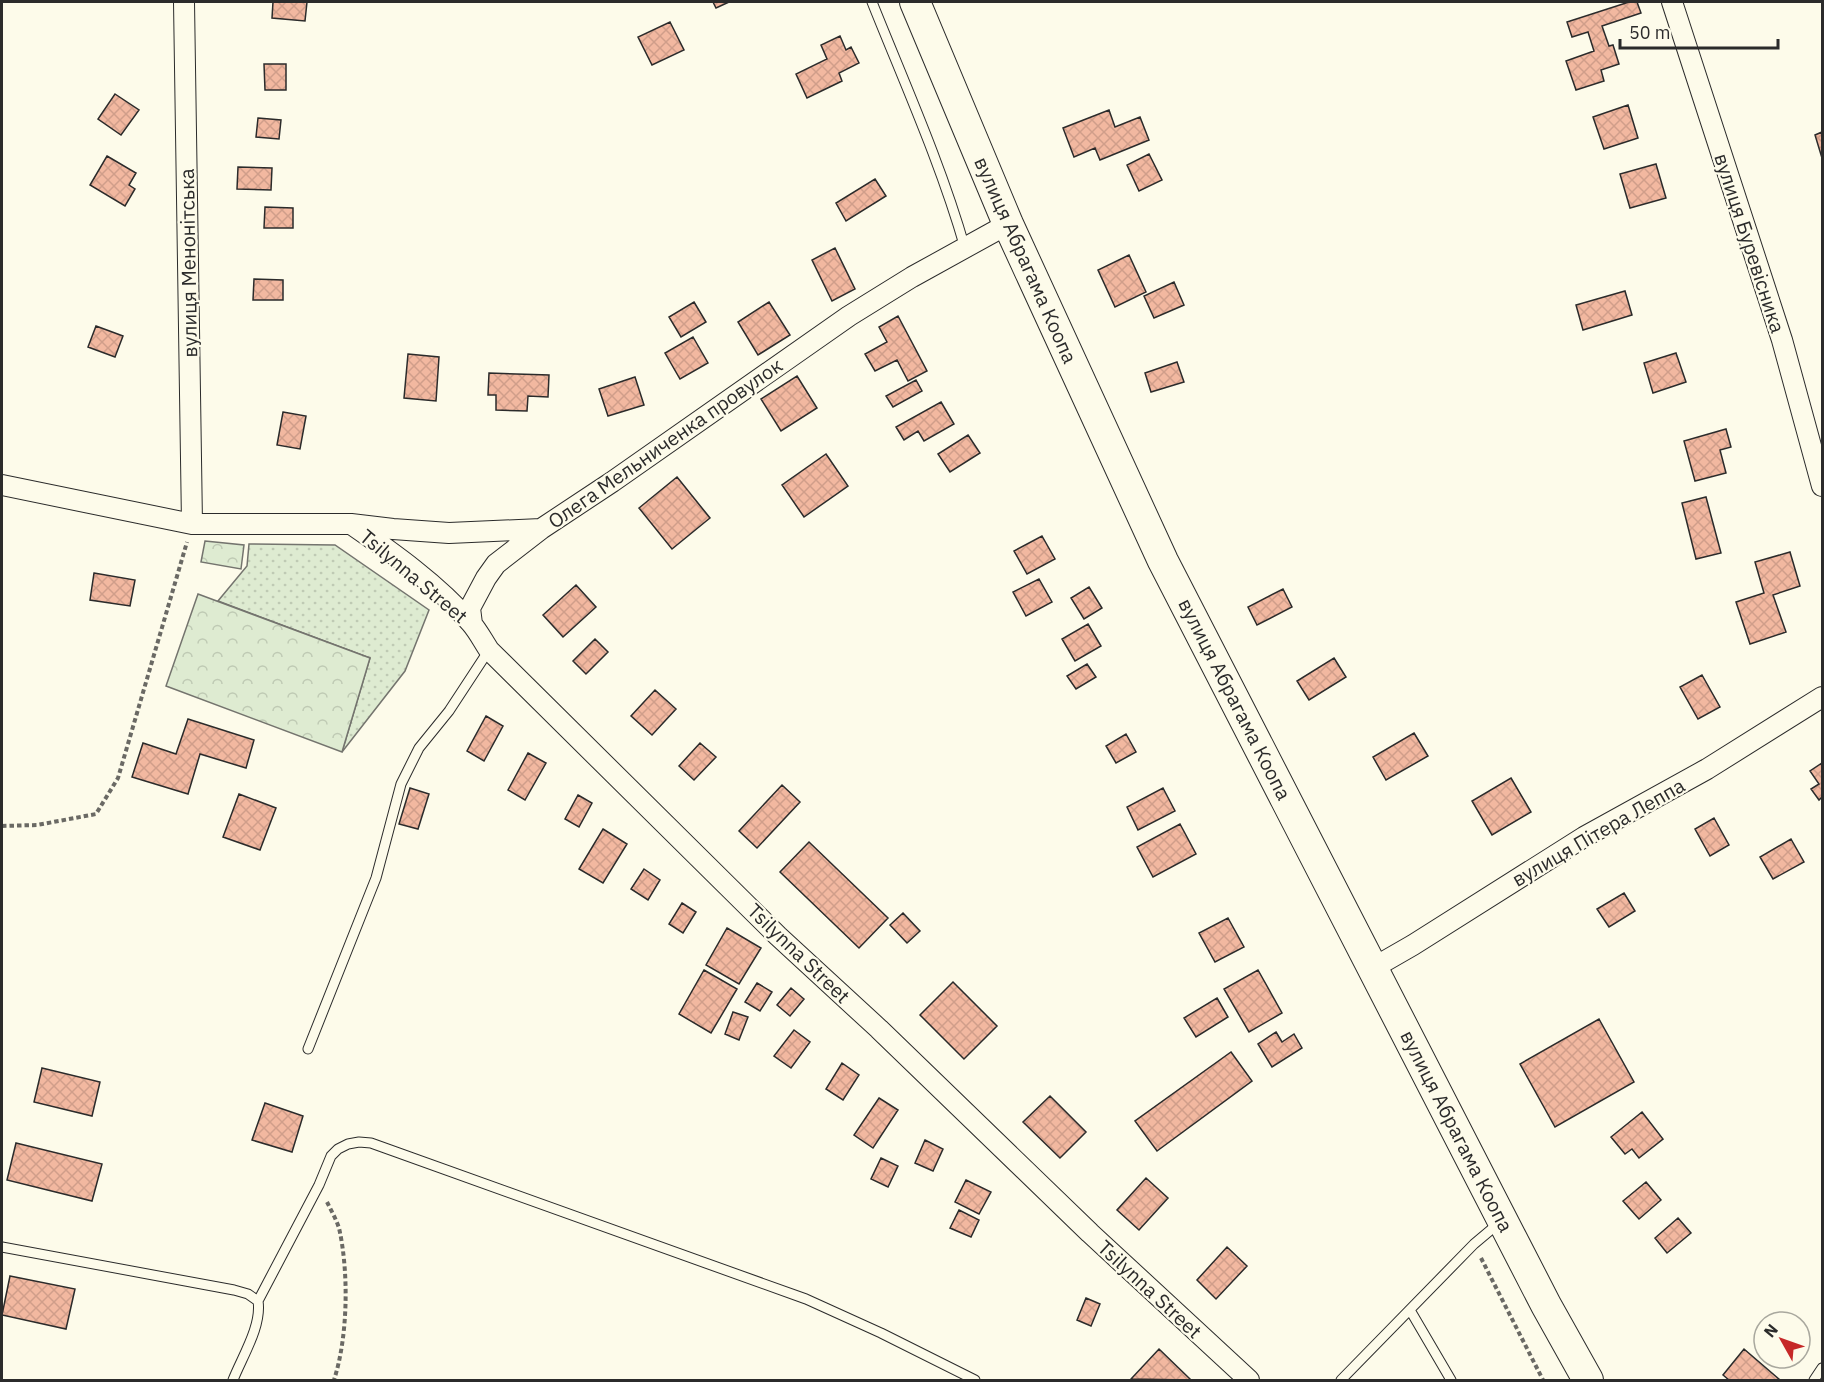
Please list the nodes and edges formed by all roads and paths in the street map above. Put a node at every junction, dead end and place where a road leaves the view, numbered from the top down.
1 (184, 2) edge
2 (872, 2) edge
3 (915, 2) edge
4 (1672, 2) edge
5 (1008, 224) junction
6 (965, 248) junction
7 (2, 485) edge
8 (1822, 486) edge
9 (192, 524) junction
10 (351, 524) junction
11 (541, 529) junction
12 (472, 624) junction
13 (489, 650) junction
14 (1822, 697) edge
15 (2, 826) edge
16 (1373, 968) junction
17 (308, 1049) dead end
18 (319, 1185) junction
19 (1503, 1219) junction
20 (1474, 1244) junction
21 (2, 1247) edge
22 (258, 1301) junction
23 (1410, 1310) junction
24 (1822, 1368) edge
25 (233, 1380) edge
26 (334, 1380) edge
27 (975, 1380) edge
28 (1249, 1380) edge
29 (1341, 1380) edge
30 (1451, 1380) edge
31 (1543, 1380) edge
32 (1588, 1380) edge
33 (1814, 1380) edge

1 - 9 street, вулиця Менонітська
2 - 6 lane
3 - 5 main road, вулиця Абрагама Коопа
4 - 8 street, вулиця Буревісника
5 - 6 street, Олега Мельниченка провулок
5 - 16 main road, вулиця Абрагама Коопа
6 - 11 street, Олега Мельниченка провулок
7 - 9 street, Олега Мельниченка провулок
9 - 10 street, Олега Мельниченка провулок
9 - 15 path
10 - 11 street, Олега Мельниченка провулок
10 - 12 street, Tsilynna Street
11 - 12 street
12 - 13 street, Tsilynna Street
13 - 17 lane
13 - 28 street, Tsilynna Street
14 - 16 street, вулиця Пітера Леппа
16 - 19 main road, вулиця Абрагама Коопа
18 - 22 lane
18 - 26 path
18 - 27 lane
19 - 20 lane
19 - 32 main road, вулиця Абрагама Коопа
20 - 23 lane
20 - 31 path
21 - 22 lane
22 - 25 lane
23 - 29 lane
23 - 30 lane
24 - 33 lane

